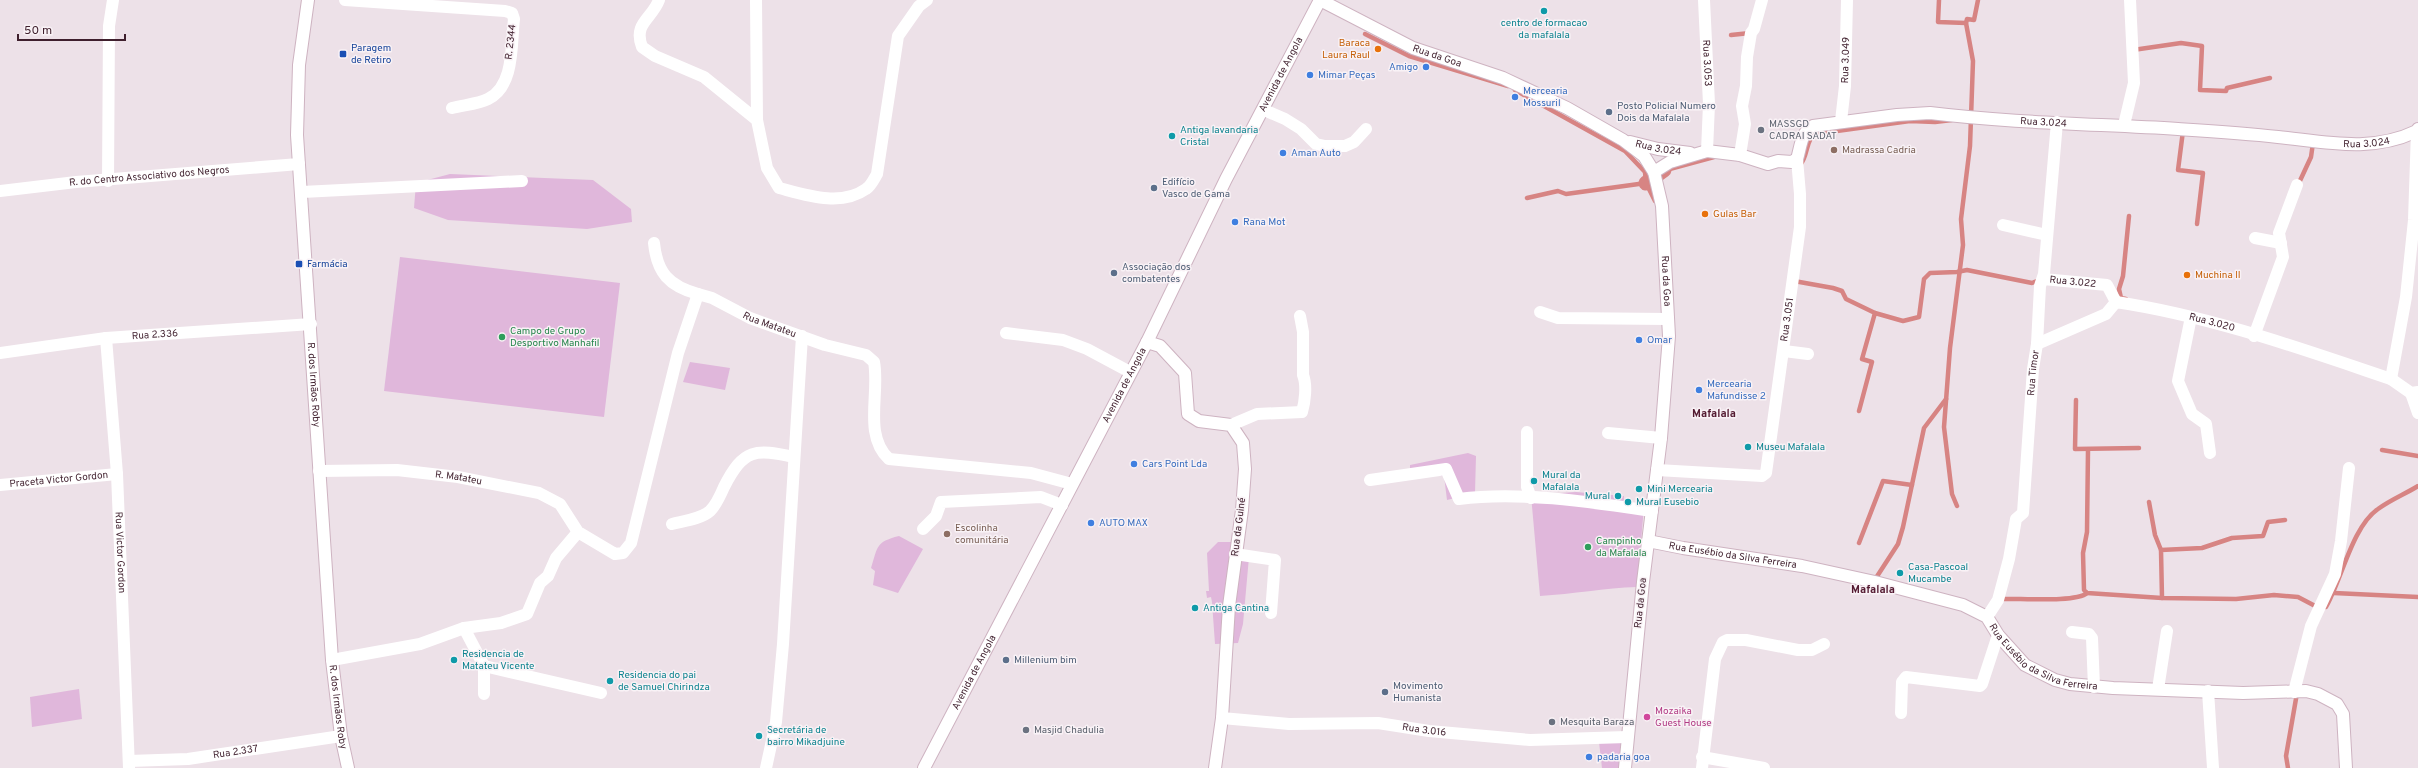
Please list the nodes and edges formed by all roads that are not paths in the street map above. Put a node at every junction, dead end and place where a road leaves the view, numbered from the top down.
1 (113, 0) edge
2 (308, 0) edge
3 (345, 0) edge
4 (659, 0) edge
5 (756, 0) edge
6 (927, 0) edge
7 (1320, 0) edge
8 (1704, 0) edge
9 (1762, 0) edge
10 (1847, 0) edge
11 (2130, 0) edge
12 (452, 108) dead end
13 (1264, 110) junction
14 (757, 120) junction
15 (1841, 121) junction
16 (2058, 122) junction
17 (2124, 126) junction
18 (1366, 129) dead end
19 (2418, 130) edge
20 (1623, 140) junction
21 (1707, 151) junction
22 (1693, 154) junction
23 (1740, 155) junction
24 (1797, 159) junction
25 (300, 164) junction
26 (1654, 172) junction
27 (108, 181) junction
28 (522, 181) dead end
29 (2297, 185) dead end
30 (1, 188) edge
31 (302, 192) junction
32 (2003, 225) dead end
33 (2047, 236) junction
34 (2255, 238) dead end
35 (654, 243) dead end
36 (2281, 243) junction
37 (2043, 279) junction
38 (698, 294) junction
39 (2116, 302) junction
40 (1540, 312) dead end
41 (1300, 316) dead end
42 (2191, 317) junction
43 (1668, 319) junction
44 (311, 324) junction
45 (1006, 333) dead end
46 (802, 336) junction
47 (2254, 336) junction
48 (106, 338) junction
49 (1147, 342) junction
50 (2037, 344) junction
51 (1784, 351) junction
52 (0, 353) edge
53 (1808, 354) dead end
54 (1130, 372) junction
55 (2392, 379) junction
56 (2414, 392) edge
57 (2418, 413) edge
58 (1231, 425) junction
59 (1527, 432) dead end
60 (1608, 433) dead end
61 (1661, 438) junction
62 (2210, 453) dead end
63 (794, 457) junction
64 (2349, 468) dead end
65 (1657, 470) junction
66 (319, 471) junction
67 (117, 474) junction
68 (1370, 480) dead end
69 (1072, 484) junction
70 (0, 485) edge
71 (1531, 498) junction
72 (1062, 505) junction
73 (1652, 511) junction
74 (672, 524) dead end
75 (923, 529) dead end
76 (578, 532) junction
77 (1648, 541) junction
78 (1235, 554) junction
79 (1271, 613) dead end
80 (1987, 617) junction
81 (464, 628) junction
82 (2167, 631) dead end
83 (2072, 632) dead end
84 (1998, 635) junction
85 (1824, 644) dead end
86 (332, 660) junction
87 (484, 666) junction
88 (2094, 687) junction
89 (2158, 689) junction
90 (2208, 691) junction
91 (2294, 692) junction
92 (601, 693) dead end
93 (484, 694) dead end
94 (1900, 713) dead end
95 (1222, 718) junction
96 (341, 736) junction
97 (1627, 737) junction
98 (1702, 762) edge
99 (129, 765) edge
100 (348, 768) edge
101 (766, 768) edge
102 (924, 768) edge
103 (1215, 768) edge
104 (1625, 768) edge
105 (1764, 768) edge
106 (2213, 768) edge
107 (2346, 768) edge

1 - 27 street
2 - 25 street, R. dos Irmãos Roby
3 - 12 street, R. 2344
4 - 14 street
5 - 14 street
6 - 14 street
7 - 13 street, Avenida de Angola
7 - 20 street, Rua da Goa
8 - 21 street, Rua 3.053
9 - 23 street
10 - 15 street, Rua 3.049
11 - 17 street
13 - 18 street
13 - 49 street, Avenida de Angola
15 - 16 street, Rua 3.024
15 - 24 street, Rua 3.024
16 - 17 street, Rua 3.024
16 - 33 street, Rua Timor
17 - 19 street, Rua 3.024
19 - 55 street
20 - 22 street, Rua 3.024
20 - 26 street, Rua da Goa
21 - 22 street, Rua 3.024
21 - 23 street, Rua 3.024
22 - 26 street, Rua 3.024
23 - 24 street, Rua 3.024
24 - 51 street, Rua 3.051
25 - 27 street, R. do Centro Associativo dos Negros
25 - 31 street, R. dos Irmãos Roby
26 - 43 street, Rua da Goa
27 - 30 street, R. do Centro Associativo dos Negros
28 - 31 street
29 - 36 street
31 - 44 street, R. dos Irmãos Roby
32 - 33 street
33 - 37 street, Rua Timor
34 - 36 street
35 - 38 street, Rua Matateu
36 - 47 street
37 - 39 street, Rua 3.022
37 - 50 street, Rua Timor
38 - 46 street, Rua Matateu
38 - 76 street
39 - 42 street, Rua 3.020
39 - 50 street
40 - 43 street
41 - 58 street
42 - 47 street, Rua 3.020
42 - 62 street
43 - 61 street, Rua da Goa
44 - 48 street, Rua 2.336
44 - 66 street, R. dos Irmãos Roby
45 - 54 street
46 - 63 street
46 - 69 street, Rua Matateu
47 - 55 street, Rua 3.020
48 - 52 street, Rua 2.336
48 - 67 street, Rua Victor Gordon
49 - 54 street, Avenida de Angola
49 - 58 street
50 - 80 street, Rua Timor
51 - 53 street
51 - 65 street, Rua 3.051
54 - 69 street, Avenida de Angola
55 - 56 street, Rua 3.020
56 - 57 street
58 - 78 street, Rua da Guiné
59 - 71 street
60 - 61 street
61 - 65 street, Rua da Goa
63 - 74 street
63 - 101 street
64 - 91 street
65 - 73 street, Rua da Goa
66 - 76 street, R. Matateu
66 - 86 street, R. dos Irmãos Roby
67 - 70 street, Praceta Victor Gordon
67 - 99 street, Rua Victor Gordon
68 - 71 street
69 - 72 street, Avenida de Angola
71 - 73 street
72 - 75 street
72 - 102 street, Avenida de Angola
73 - 77 street, Rua da Goa
76 - 81 street
77 - 80 street, Rua Eusébio da Silva Ferreira
77 - 97 street, Rua da Goa
78 - 79 street
78 - 95 street, Rua da Guiné
80 - 84 street, Rua Eusébio da Silva Ferreira
81 - 86 street
81 - 87 street
82 - 89 street
83 - 88 street
84 - 88 street, Rua Eusébio da Silva Ferreira
84 - 94 street
85 - 98 street
86 - 96 street, R. dos Irmãos Roby
87 - 92 street
87 - 93 street
88 - 89 street, Rua Eusébio da Silva Ferreira
89 - 90 street, Rua Eusébio da Silva Ferreira
90 - 91 street, Rua Eusébio da Silva Ferreira
90 - 106 street
91 - 107 street, Rua Eusébio da Silva Ferreira
95 - 97 street, Rua 3.016
95 - 103 street, Rua da Guiné
96 - 99 street, Rua 2.337
96 - 100 street, R. dos Irmãos Roby
97 - 104 street, Rua da Goa
98 - 105 street

